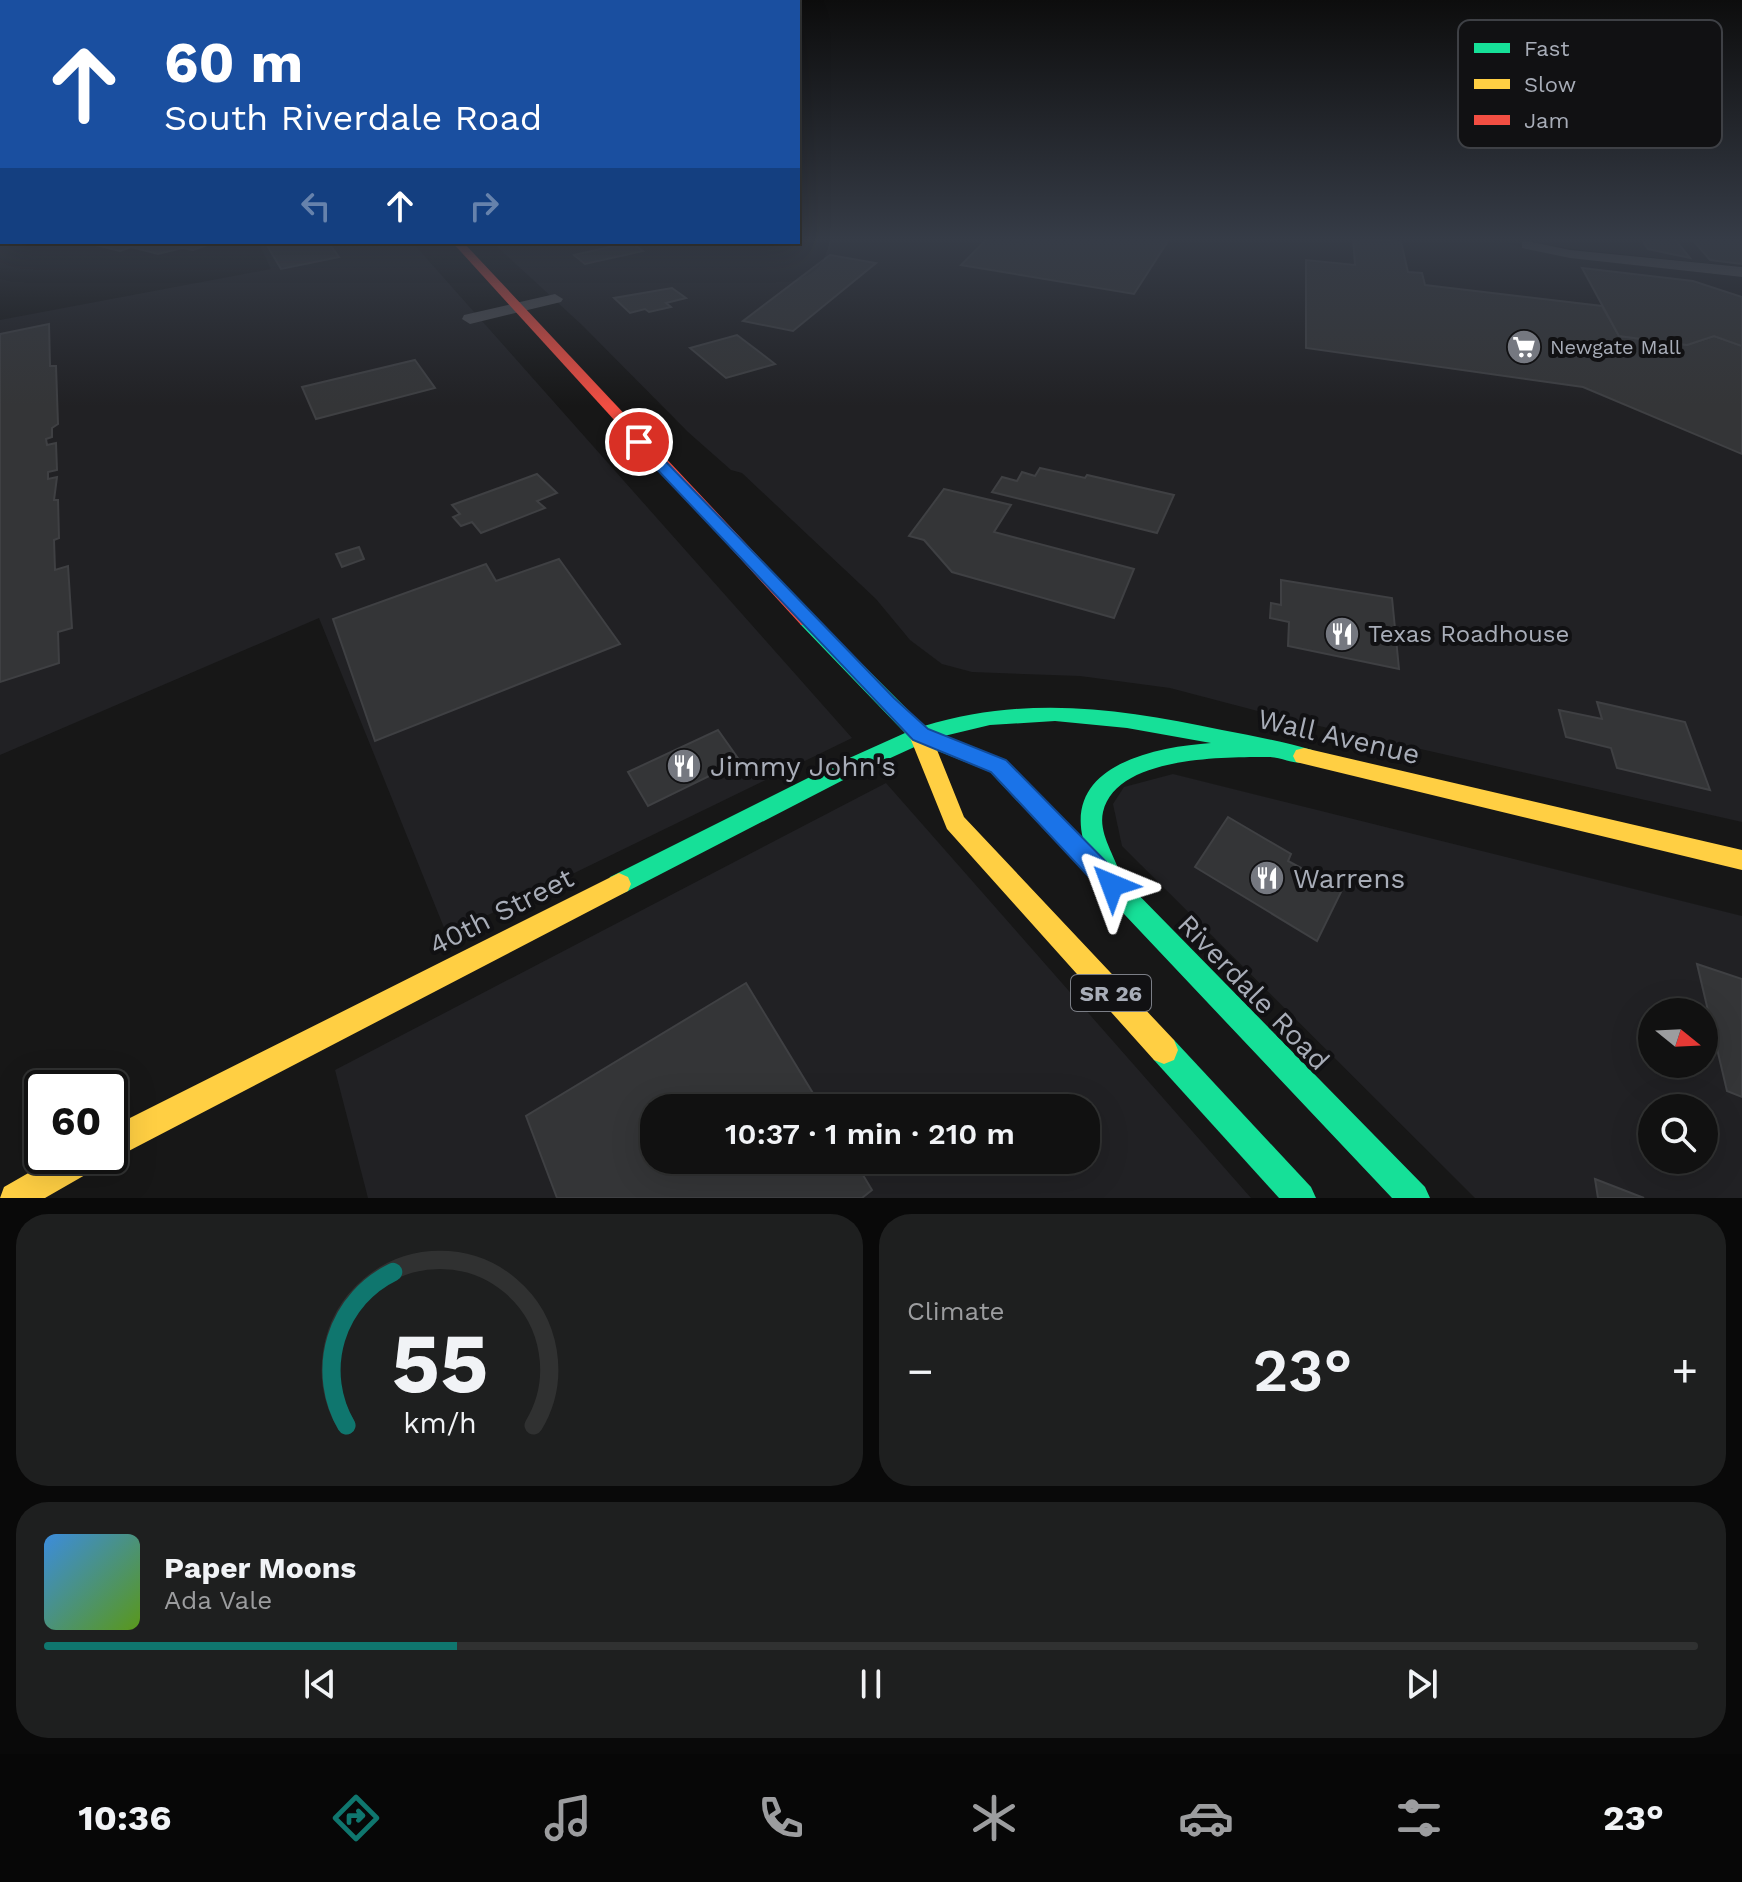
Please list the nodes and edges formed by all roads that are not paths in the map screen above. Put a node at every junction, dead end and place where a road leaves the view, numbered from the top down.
1 (506, 294) edge
2 (555, 299) dead end
3 (518, 307) junction
4 (470, 319) dead end
5 (920, 735) junction
6 (1277, 749) junction
7 (1742, 860) edge
8 (1112, 885) junction
9 (128, 1135) edge
10 (57, 1174) edge
11 (15, 1198) edge
12 (1300, 1198) edge
13 (1414, 1198) edge

1 - 3 main road, SR 26
2 - 3 street
3 - 4 street
3 - 5 main road, SR 26
5 - 6 main road, Wall Avenue
5 - 8 main road, Riverdale Road / SR 26
5 - 9 main road, 40th Street
5 - 12 main road, SR 26
6 - 7 main road, Wall Avenue
6 - 8 main road
8 - 13 main road, Riverdale Road / SR 26
10 - 11 main road

